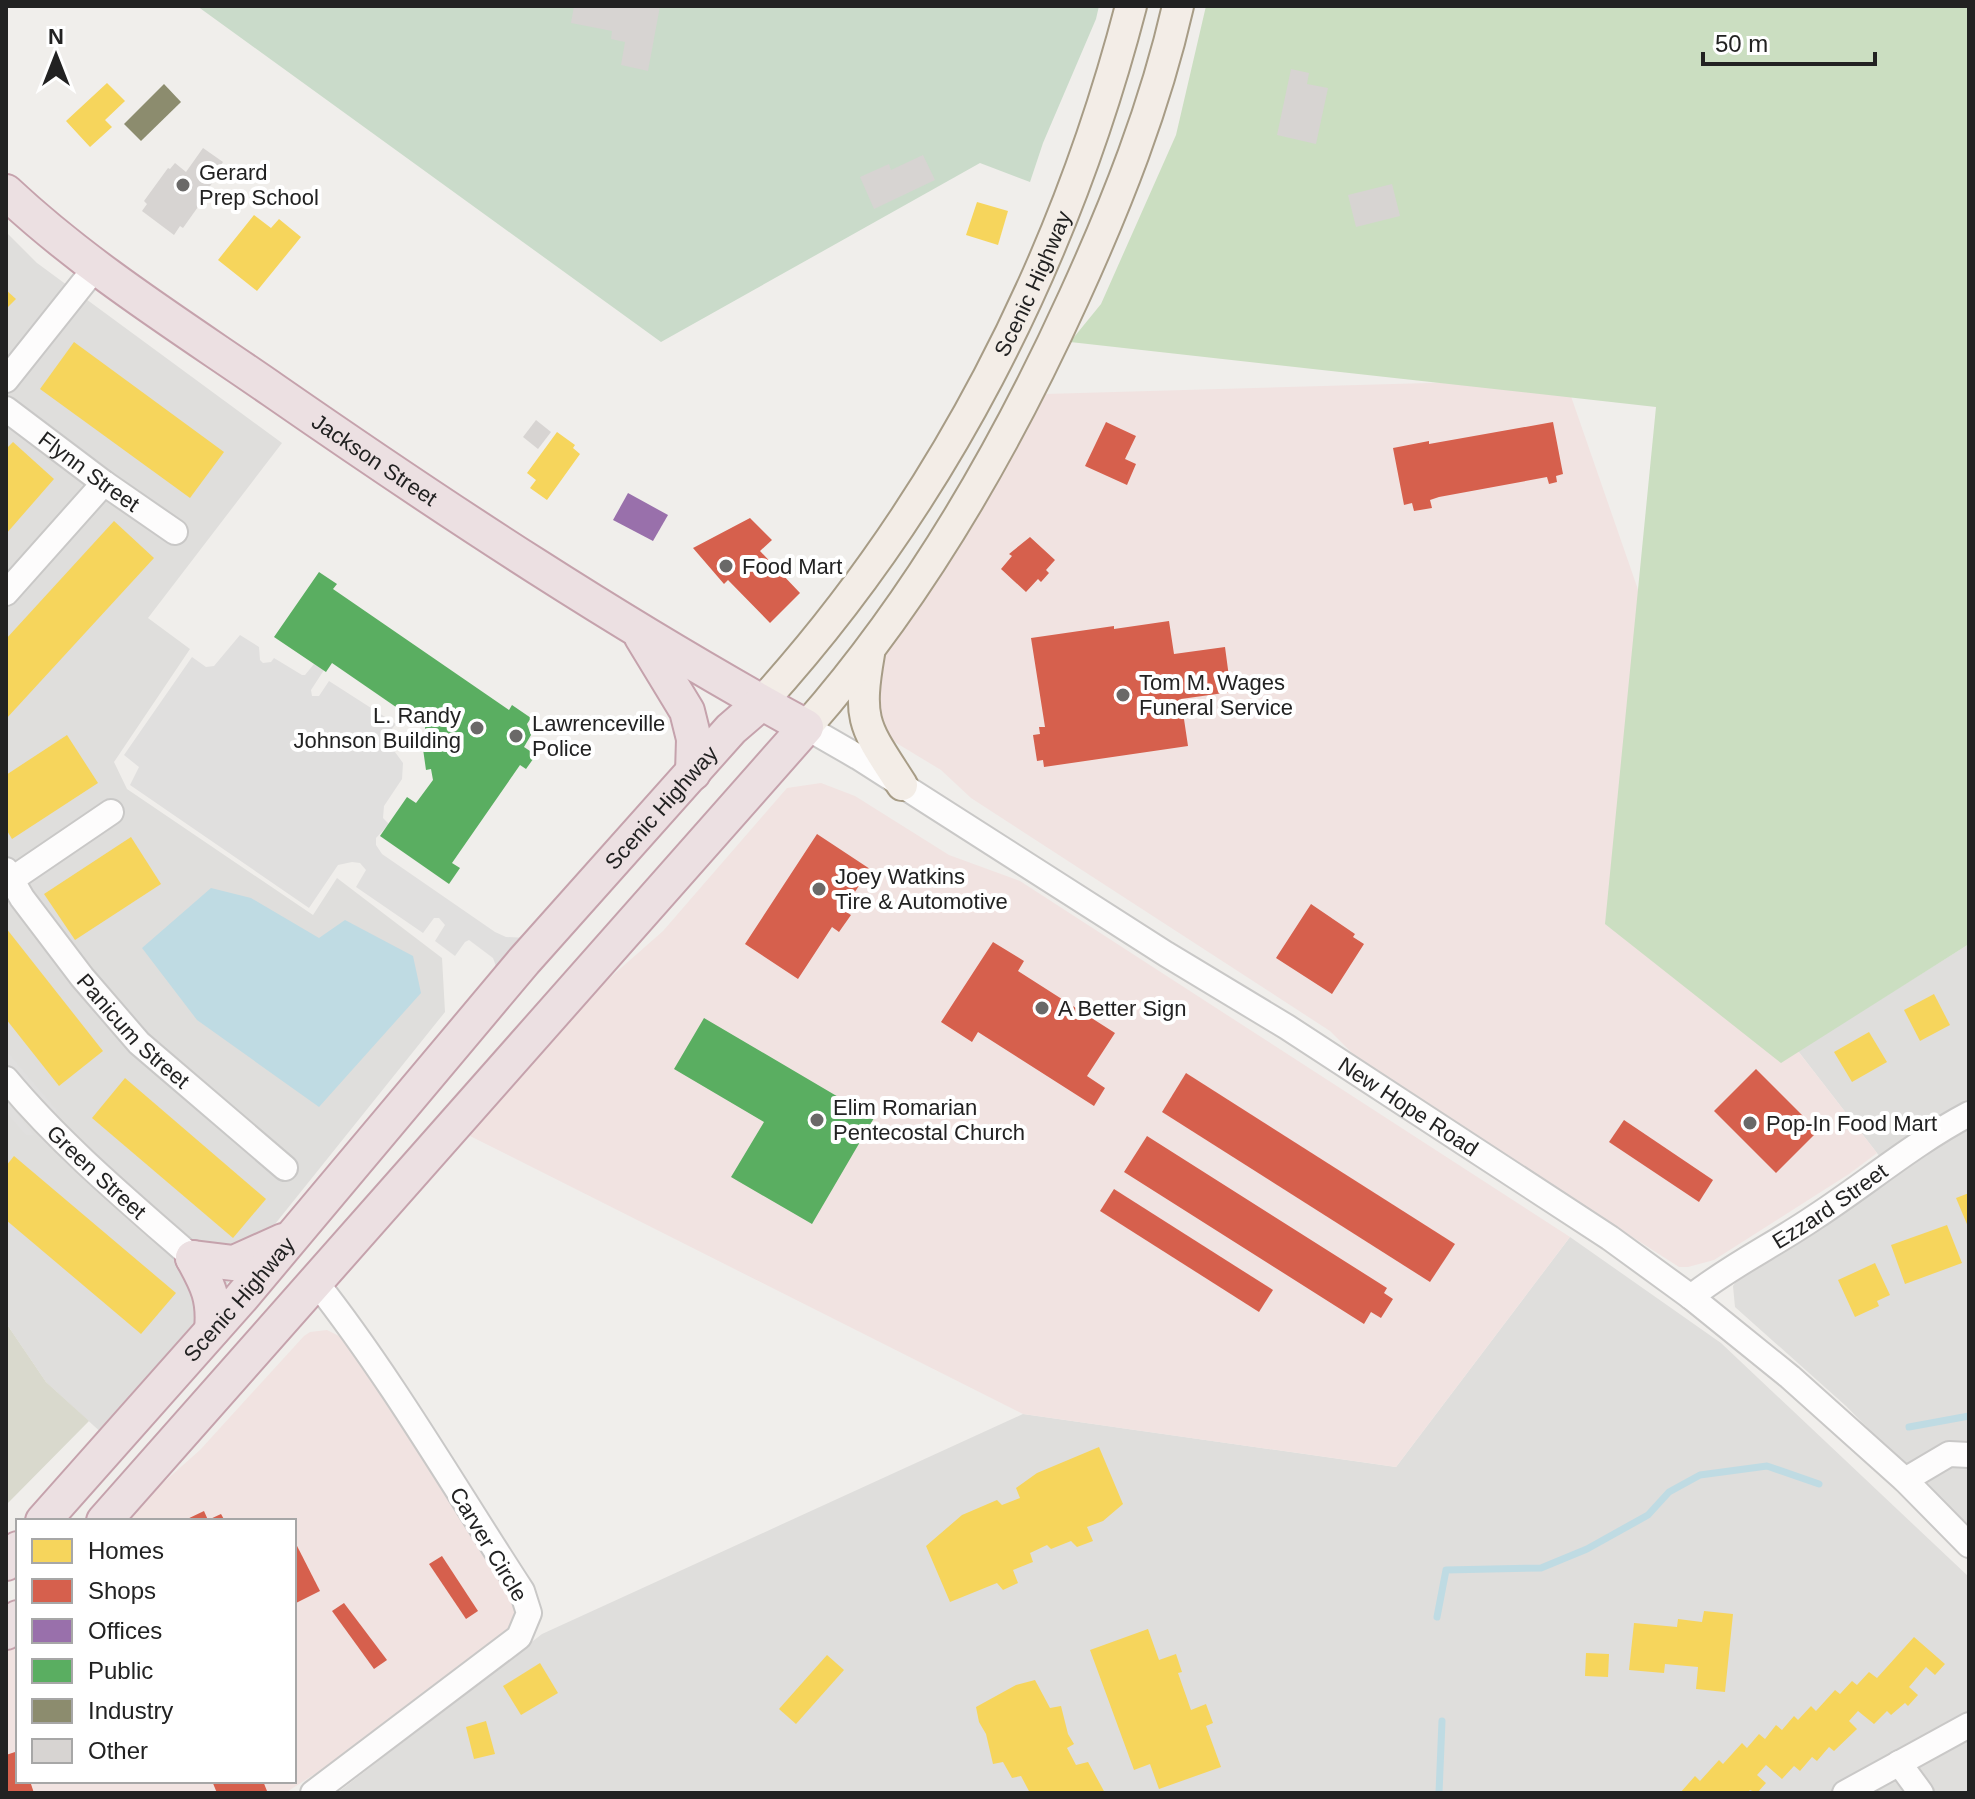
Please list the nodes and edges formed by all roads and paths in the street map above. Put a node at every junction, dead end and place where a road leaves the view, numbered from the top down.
1 (1131, 6) edge
2 (1178, 6) edge
3 (6, 192) edge
4 (96, 267) junction
5 (6, 380) edge
6 (6, 409) edge
7 (104, 483) junction
8 (175, 532) dead end
9 (6, 593) edge
10 (640, 633) junction
11 (870, 647) junction
12 (761, 703) junction
13 (806, 727) junction
14 (693, 773) junction
15 (902, 785) junction
16 (111, 812) dead end
17 (11, 889) edge
18 (6, 1079) edge
19 (1969, 1114) edge
20 (285, 1168) dead end
21 (294, 1236) junction
22 (193, 1258) junction
23 (315, 1281) junction
24 (1691, 1297) junction
25 (212, 1330) junction
26 (1969, 1455) edge
27 (1905, 1480) junction
28 (45, 1519) edge
29 (106, 1519) edge
30 (1969, 1545) edge
31 (1969, 1725) edge
32 (1899, 1763) junction
33 (313, 1793) edge
34 (1845, 1793) edge
35 (1921, 1793) edge

1 - 12 main road, Scenic Highway
2 - 11 main road, Scenic Highway
3 - 4 highway, Jackson Street
4 - 5 street
4 - 10 highway, Jackson Street
6 - 7 street, Flynn Street
7 - 8 street, Flynn Street
7 - 9 street
10 - 12 highway, Jackson Street
10 - 14 highway
11 - 13 main road, Scenic Highway
11 - 15 main road
12 - 13 highway, Jackson Street
12 - 14 highway, Scenic Highway
13 - 15 street, New Hope Road
13 - 23 highway, Scenic Highway
14 - 21 highway, Scenic Highway
15 - 24 street, New Hope Road
16 - 17 street
17 - 20 street, Panicum Street
18 - 22 street, Green Street
19 - 24 street, Ezzard Street
21 - 22 highway
21 - 25 highway, Scenic Highway
22 - 25 highway
23 - 29 highway, Scenic Highway
23 - 33 street, Carver Circle
24 - 27 street, New Hope Road
25 - 28 highway, Scenic Highway
26 - 27 street
27 - 30 street, New Hope Road
31 - 32 street
32 - 34 street
32 - 35 street

